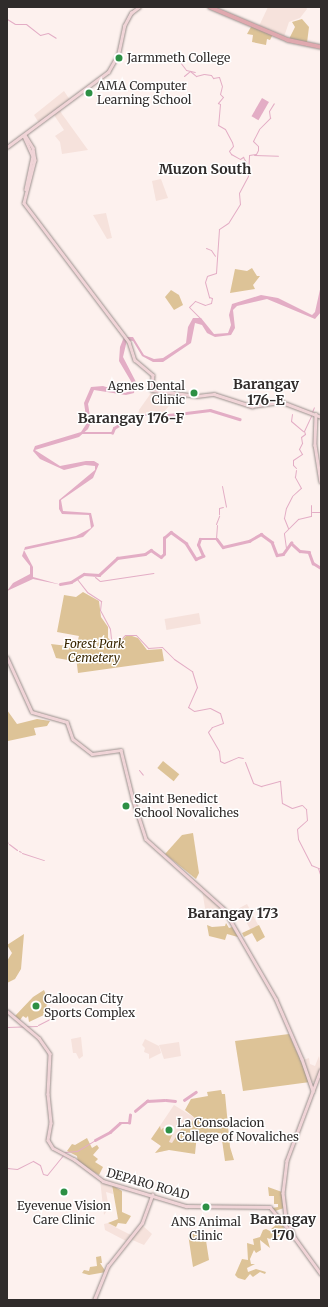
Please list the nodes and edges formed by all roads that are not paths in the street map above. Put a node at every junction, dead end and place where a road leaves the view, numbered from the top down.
1 (139, 7) edge
2 (210, 7) edge
3 (321, 47) edge
4 (24, 136) junction
5 (7, 147) edge
6 (316, 414) junction
7 (321, 417) edge
8 (321, 482) edge
9 (7, 657) edge
10 (7, 1011) edge
11 (321, 1070) edge
12 (311, 1084) junction
13 (316, 1084) junction
14 (313, 1091) junction
15 (152, 1195) junction
16 (289, 1229) junction
17 (321, 1274) edge
18 (94, 1300) edge

1 - 4 main road
2 - 3 main road
4 - 5 main road
4 - 6 main road
6 - 7 main road
6 - 8 main road
9 - 12 main road
10 - 15 main road, DEPARO ROAD
11 - 13 main road
12 - 13 main road
12 - 14 main road
13 - 14 main road
14 - 16 main road
15 - 16 main road, DEPARO ROAD
15 - 18 main road
16 - 17 main road

